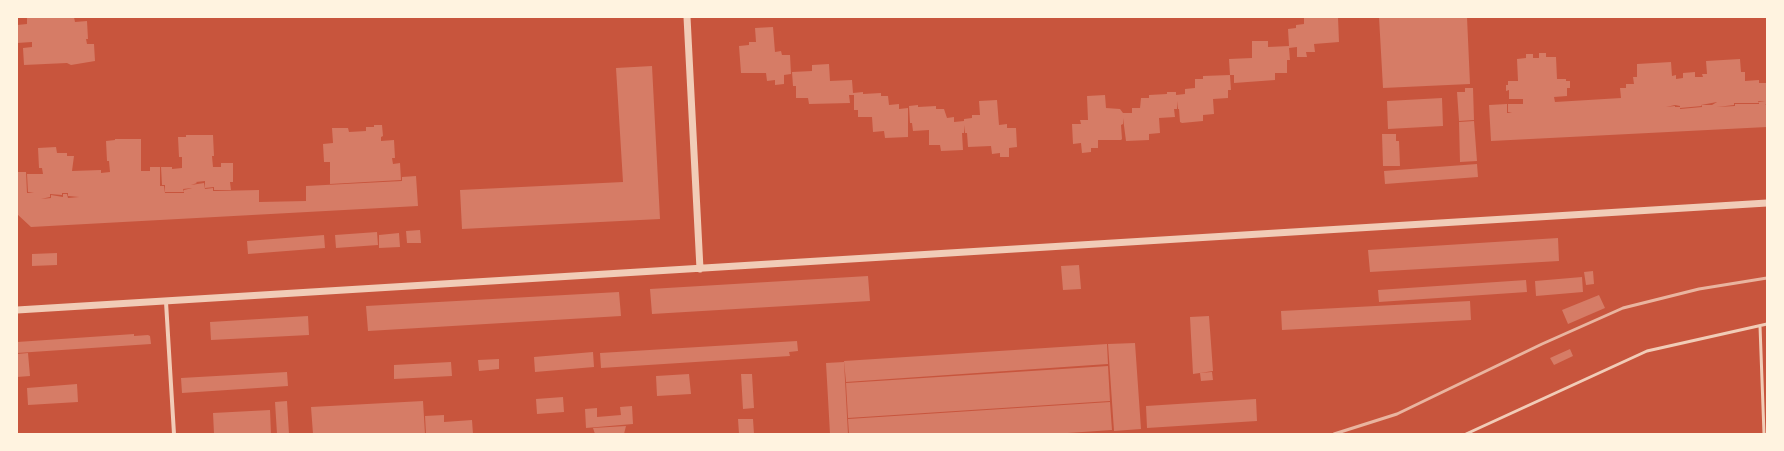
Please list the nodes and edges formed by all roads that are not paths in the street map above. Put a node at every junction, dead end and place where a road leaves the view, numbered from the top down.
1 (687, 17) edge
2 (1767, 203) edge
3 (700, 269) junction
4 (166, 302) junction
5 (17, 310) edge
6 (1767, 324) edge
7 (1760, 326) junction
8 (174, 434) edge
9 (1466, 434) edge
10 (1764, 434) edge

1 - 3 street
2 - 3 street
3 - 4 street
4 - 5 street
4 - 8 street
6 - 7 lane
7 - 9 lane
7 - 10 lane

